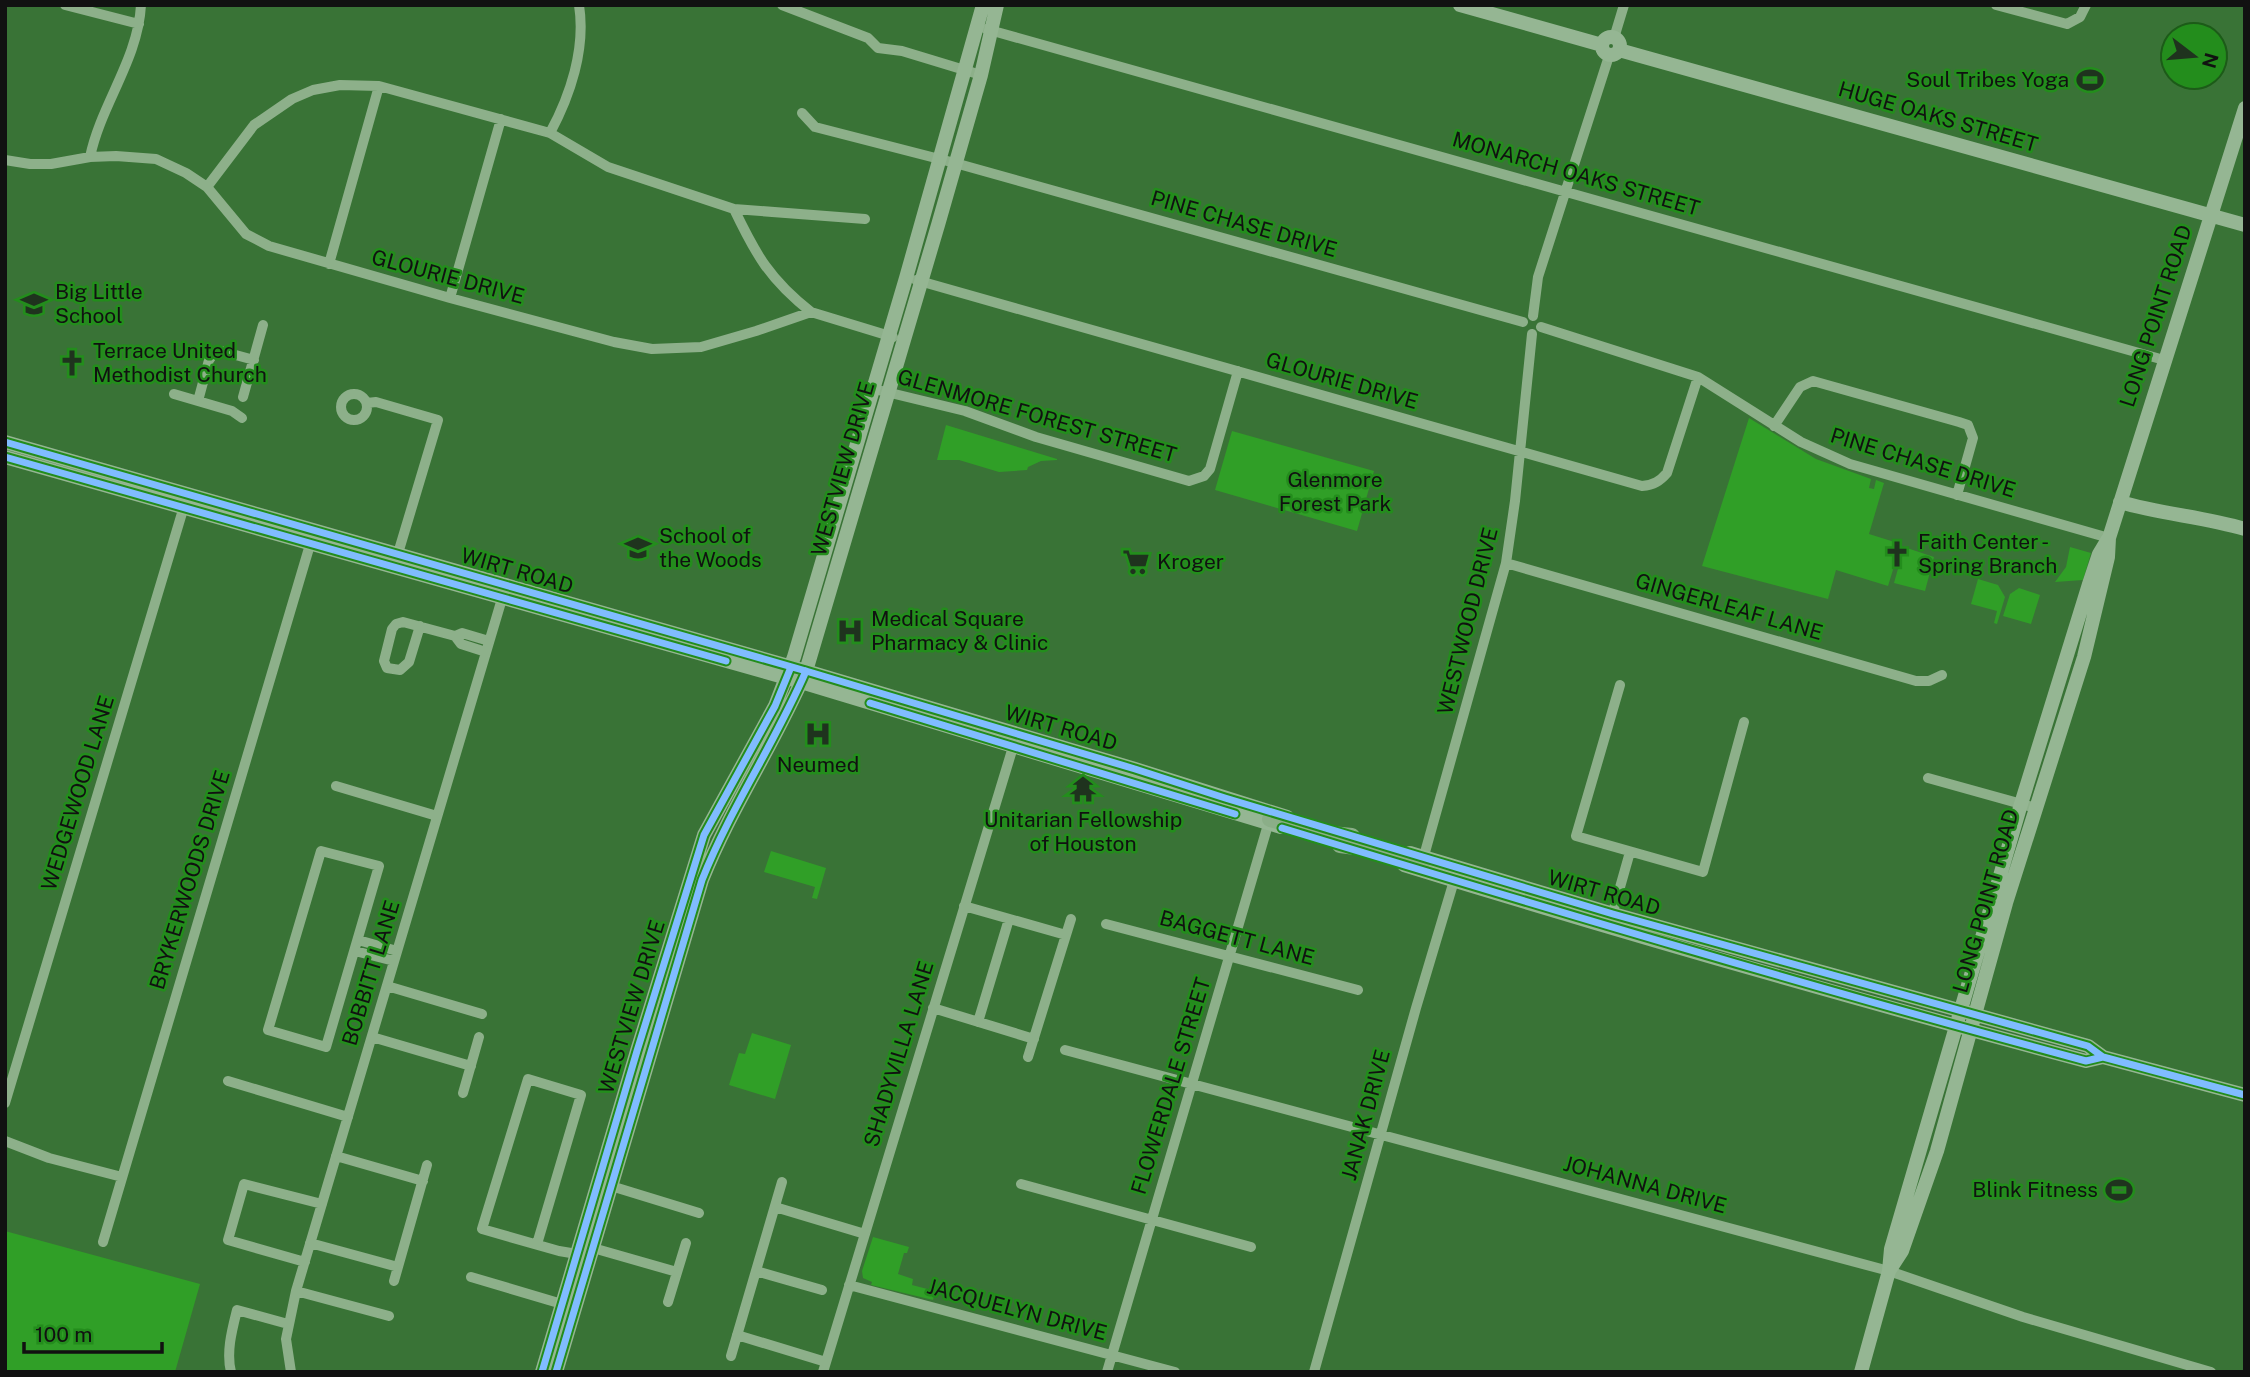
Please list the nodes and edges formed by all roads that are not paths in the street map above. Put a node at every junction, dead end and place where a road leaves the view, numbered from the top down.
1 (65, 5) edge
2 (141, 5) edge
3 (579, 5) edge
4 (782, 5) edge
5 (983, 5) edge
6 (997, 5) edge
7 (1460, 5) edge
8 (1624, 5) edge
9 (1996, 5) edge
10 (2086, 5) edge
11 (2030, 10) edge
12 (139, 24) junction
13 (984, 28) junction
14 (1611, 47) junction
15 (966, 70) junction
16 (981, 75) junction
17 (379, 86) junction
18 (2245, 107) edge
19 (802, 113) dead end
20 (501, 119) junction
21 (550, 133) junction
22 (90, 157) junction
23 (5, 160) edge
24 (948, 161) junction
25 (207, 187) junction
26 (1564, 191) junction
27 (734, 209) junction
28 (2210, 216) junction
29 (865, 219) dead end
30 (2245, 225) edge
31 (329, 264) junction
32 (914, 279) junction
33 (450, 299) junction
34 (811, 312) junction
35 (1534, 316) junction
36 (1523, 322) junction
37 (263, 325) dead end
38 (1541, 327) junction
39 (1532, 334) junction
40 (897, 338) junction
41 (254, 360) junction
42 (2164, 360) junction
43 (1238, 371) junction
44 (1698, 377) junction
45 (881, 390) junction
46 (174, 394) dead end
47 (243, 397) dead end
48 (198, 401) junction
49 (367, 403) dead end
50 (242, 418) dead end
51 (1774, 426) junction
52 (5, 442) edge
53 (1519, 450) junction
54 (5, 457) edge
55 (76, 470) junction
56 (187, 494) junction
57 (1957, 495) junction
58 (2120, 502) junction
59 (183, 509) junction
60 (2245, 529) edge
61 (312, 537) junction
62 (2109, 538) junction
63 (396, 561) junction
64 (1506, 563) junction
65 (503, 593) junction
66 (2087, 614) junction
67 (420, 626) junction
68 (455, 636) junction
69 (489, 641) junction
70 (486, 652) junction
71 (796, 675) junction
72 (1942, 675) dead end
73 (1620, 685) dead end
74 (1744, 722) dead end
75 (2045, 727) junction
76 (1013, 747) junction
77 (2054, 750) junction
78 (1928, 778) dead end
79 (336, 786) dead end
80 (2021, 804) junction
81 (2036, 808) junction
82 (437, 816) junction
83 (1271, 818) junction
84 (1630, 852) junction
85 (1422, 863) junction
86 (1456, 875) junction
87 (964, 906) junction
88 (1009, 919) junction
89 (1070, 919) dead end
90 (1611, 921) junction
91 (1106, 924) dead end
92 (1066, 935) junction
93 (358, 940) junction
94 (355, 951) junction
95 (396, 956) junction
96 (1229, 956) junction
97 (1783, 969) junction
98 (387, 986) junction
99 (1358, 990) dead end
100 (933, 1008) junction
101 (1960, 1011) junction
102 (482, 1014) dead end
103 (1975, 1015) junction
104 (978, 1022) junction
105 (1956, 1026) junction
106 (1971, 1030) junction
107 (372, 1037) junction
108 (479, 1037) dead end
109 (1034, 1039) junction
110 (1065, 1049) dead end
111 (1028, 1057) dead end
112 (2104, 1057) junction
113 (471, 1066) junction
114 (228, 1081) dead end
115 (1192, 1084) junction
116 (463, 1093) dead end
117 (2245, 1095) edge
118 (5, 1103) edge
119 (348, 1116) junction
120 (1381, 1135) junction
121 (5, 1142) edge
122 (336, 1156) junction
123 (611, 1162) junction
124 (427, 1164) dead end
125 (122, 1177) junction
126 (423, 1181) junction
127 (782, 1182) dead end
128 (1021, 1184) dead end
129 (611, 1186) junction
130 (322, 1204) junction
131 (775, 1207) junction
132 (699, 1213) dead end
133 (1151, 1220) junction
134 (865, 1234) junction
135 (103, 1242) dead end
136 (310, 1243) junction
137 (686, 1243) dead end
138 (537, 1244) junction
139 (1251, 1247) dead end
140 (593, 1248) junction
141 (577, 1254) junction
142 (305, 1262) junction
143 (398, 1267) junction
144 (756, 1271) junction
145 (1889, 1271) junction
146 (677, 1272) junction
147 (471, 1277) dead end
148 (394, 1281) dead end
149 (849, 1285) junction
150 (822, 1290) dead end
151 (296, 1291) junction
152 (668, 1302) dead end
153 (562, 1304) junction
154 (389, 1316) dead end
155 (288, 1324) junction
156 (563, 1326) junction
157 (737, 1335) junction
158 (1112, 1355) junction
159 (731, 1356) dead end
160 (825, 1367) edge
161 (231, 1372) edge
162 (291, 1372) edge
163 (542, 1372) edge
164 (556, 1372) edge
165 (1107, 1372) edge
166 (1175, 1372) edge
167 (1314, 1372) edge
168 (1861, 1372) edge
169 (2211, 1372) edge

1 - 12 street
2 - 12 street
3 - 21 street
4 - 15 street
5 - 13 main road, WESTVIEW DRIVE
6 - 13 main road, WESTVIEW DRIVE
7 - 14 main road, HUGE OAKS STREET
8 - 14 street
9 - 11 street
10 - 11 street
12 - 22 street
13 - 15 main road, WESTVIEW DRIVE
13 - 16 main road, WESTVIEW DRIVE
13 - 26 street, MONARCH OAKS STREET
14 - 26 street
14 - 28 main road, HUGE OAKS STREET
15 - 16 street
15 - 24 main road, WESTVIEW DRIVE
16 - 24 main road, WESTVIEW DRIVE
17 - 20 street
17 - 25 street
17 - 31 street
18 - 28 main road, LONG POINT ROAD
19 - 24 street, PINE CHASE DRIVE
20 - 21 street
20 - 33 street
21 - 27 street
22 - 23 street, GLOURIE DRIVE
22 - 25 street, GLOURIE DRIVE
24 - 32 main road, WESTVIEW DRIVE
24 - 36 street, PINE CHASE DRIVE
25 - 31 street, GLOURIE DRIVE
26 - 35 street
26 - 42 street, MONARCH OAKS STREET
27 - 29 street
27 - 34 street
28 - 30 main road, HUGE OAKS STREET
28 - 42 main road, LONG POINT ROAD
31 - 33 street, GLOURIE DRIVE
32 - 40 main road, WESTVIEW DRIVE
32 - 43 street, GLOURIE DRIVE
33 - 34 street, GLOURIE DRIVE
34 - 40 street
35 - 36 street
35 - 38 street
36 - 39 street
37 - 41 street
38 - 39 street
38 - 44 street, PINE CHASE DRIVE
39 - 53 street, WESTWOOD DRIVE
40 - 45 main road, WESTVIEW DRIVE
41 - 47 street
41 - 48 street
42 - 58 main road, LONG POINT ROAD
43 - 45 street, GLENMORE FOREST STREET
43 - 53 street, GLOURIE DRIVE
44 - 51 street, PINE CHASE DRIVE
44 - 53 street, GLOURIE DRIVE
45 - 71 main road, WESTVIEW DRIVE
46 - 48 street
48 - 50 street
49 - 63 street
51 - 57 street, PINE CHASE DRIVE
51 - 57 street
52 - 55 main road, WIRT ROAD
53 - 64 street, WESTWOOD DRIVE
54 - 55 main road, WIRT ROAD
55 - 56 main road, WIRT ROAD
55 - 59 main road, WIRT ROAD
56 - 59 street, WEDGEWOOD LANE
56 - 61 main road, WIRT ROAD
57 - 62 street, PINE CHASE DRIVE
58 - 60 main road
58 - 62 main road, LONG POINT ROAD
59 - 61 main road, WIRT ROAD
59 - 118 street, WEDGEWOOD LANE
61 - 63 main road, WIRT ROAD
61 - 125 street, BRYKERWOODS DRIVE
62 - 66 main road, LONG POINT ROAD
63 - 65 main road, WIRT ROAD
64 - 72 street, GINGERLEAF LANE
64 - 85 street, WESTWOOD DRIVE
65 - 69 street, BOBBITT LANE
65 - 71 main road, WIRT ROAD
66 - 75 main road, LONG POINT ROAD
66 - 77 main road, LONG POINT ROAD
67 - 67 street
67 - 68 street
68 - 69 street
68 - 70 street
69 - 70 street, BOBBITT LANE
70 - 82 street, BOBBITT LANE
71 - 76 main road, WIRT ROAD
71 - 83 main road, WIRT ROAD
71 - 123 main road, WESTVIEW DRIVE
73 - 84 street
74 - 84 street
75 - 77 main road
75 - 80 main road, LONG POINT ROAD
76 - 83 main road, WIRT ROAD
76 - 87 street, SHADYVILLA LANE
77 - 81 main road, LONG POINT ROAD
78 - 80 street
79 - 82 street
80 - 81 street
80 - 101 main road, LONG POINT ROAD
81 - 103 main road, LONG POINT ROAD
82 - 95 street, BOBBITT LANE
83 - 85 main road
83 - 96 street, FLOWERDALE STREET
84 - 90 street
85 - 86 main road, WIRT ROAD
86 - 90 main road, WIRT ROAD
86 - 120 street, JANAK DRIVE
87 - 88 street
87 - 100 street, SHADYVILLA LANE
88 - 92 street
88 - 104 street
89 - 92 street
90 - 97 main road, WIRT ROAD
91 - 96 street, BAGGETT LANE
92 - 109 street
93 - 94 street
93 - 94 street
93 - 95 street
94 - 95 street
95 - 98 street, BOBBITT LANE
96 - 99 street, BAGGETT LANE
96 - 115 street, FLOWERDALE STREET
97 - 101 main road, WIRT ROAD
97 - 105 main road, WIRT ROAD
98 - 102 street
98 - 107 street, BOBBITT LANE
100 - 104 street
100 - 134 street, SHADYVILLA LANE
101 - 103 main road, WIRT ROAD
101 - 105 main road, LONG POINT ROAD
103 - 106 main road, LONG POINT ROAD
103 - 112 main road, WIRT ROAD
104 - 109 street
105 - 106 main road, WIRT ROAD
105 - 145 main road, LONG POINT ROAD
106 - 112 main road, WIRT ROAD
106 - 145 main road, LONG POINT ROAD
107 - 113 street
107 - 119 street, BOBBITT LANE
108 - 113 street
109 - 111 street
110 - 115 street, JOHANNA DRIVE
112 - 117 main road, WIRT ROAD
113 - 116 street
114 - 119 street
115 - 120 street, JOHANNA DRIVE
115 - 133 street, FLOWERDALE STREET
119 - 122 street, BOBBITT LANE
120 - 145 street, JOHANNA DRIVE
120 - 167 street, JANAK DRIVE
121 - 125 street
122 - 126 street
122 - 130 street, BOBBITT LANE
123 - 129 main road, WESTVIEW DRIVE
123 - 141 main road, WESTVIEW DRIVE
124 - 126 street
125 - 135 street, BRYKERWOODS DRIVE
126 - 143 street
127 - 131 street
128 - 133 street
129 - 132 street
129 - 140 main road, WESTVIEW DRIVE
130 - 136 street, BOBBITT LANE
130 - 142 street
131 - 134 street
131 - 144 street
133 - 139 street
133 - 158 street, FLOWERDALE STREET
134 - 149 street, SHADYVILLA LANE
136 - 142 street, BOBBITT LANE
136 - 143 street
137 - 146 street
138 - 138 street
138 - 141 street
140 - 146 street
140 - 156 main road, WESTVIEW DRIVE
141 - 153 main road, WESTVIEW DRIVE
142 - 151 street, BOBBITT LANE
143 - 148 street
144 - 150 street
144 - 157 street
145 - 168 main road, LONG POINT ROAD
145 - 169 street, JOHANNA DRIVE
146 - 152 street
147 - 153 street
149 - 158 street, JACQUELYN DRIVE
149 - 160 street, SHADYVILLA LANE
151 - 154 street
151 - 155 street, BOBBITT LANE
153 - 156 main road, WESTVIEW DRIVE
155 - 161 street
155 - 162 street, BOBBITT LANE
156 - 163 main road, WESTVIEW DRIVE
156 - 164 main road, WESTVIEW DRIVE
157 - 159 street
157 - 160 street
158 - 165 street, FLOWERDALE STREET
158 - 166 street, JACQUELYN DRIVE

